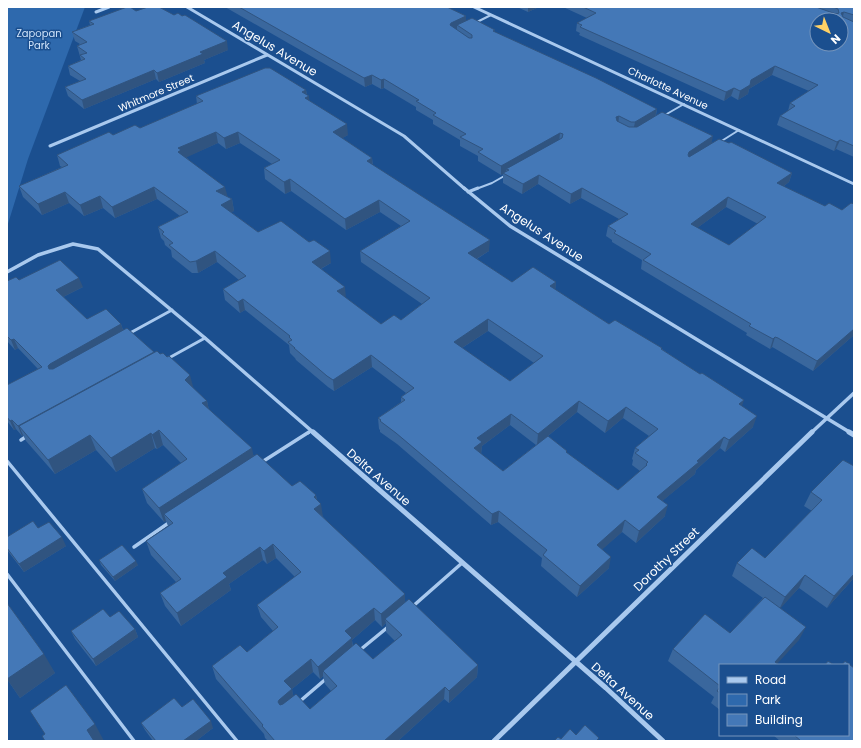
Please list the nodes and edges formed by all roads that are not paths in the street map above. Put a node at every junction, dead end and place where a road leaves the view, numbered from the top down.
1 (109, 7) edge
2 (187, 7) edge
3 (474, 7) edge
4 (96, 12) dead end
5 (491, 15) junction
6 (472, 24) edge
7 (267, 55) junction
8 (684, 104) junction
9 (663, 117) edge
10 (739, 130) junction
11 (720, 142) edge
12 (50, 146) dead end
13 (511, 172) edge
14 (854, 184) edge
15 (468, 192) junction
16 (7, 272) edge
17 (172, 310) junction
18 (126, 335) edge
19 (206, 338) junction
20 (166, 360) edge
21 (854, 393) edge
22 (827, 419) junction
23 (311, 431) junction
24 (33, 433) edge
25 (854, 435) edge
26 (21, 440) edge
27 (7, 461) edge
28 (258, 465) edge
29 (173, 520) edge
30 (134, 547) dead end
31 (462, 563) junction
32 (7, 574) edge
33 (405, 612) edge
34 (393, 623) edge
35 (357, 653) edge
36 (575, 661) junction
37 (332, 674) edge
38 (296, 704) edge
39 (134, 741) edge
40 (237, 741) edge
41 (494, 741) edge
42 (663, 741) edge

1 - 4 street
2 - 7 street, Angelus Avenue
3 - 5 street, Charlotte Avenue
5 - 6 lane
5 - 8 street, Charlotte Avenue
7 - 12 street, Whitmore Street
7 - 15 street, Angelus Avenue
8 - 9 lane
8 - 10 street, Charlotte Avenue
10 - 11 lane
10 - 14 street, Charlotte Avenue
13 - 15 lane
15 - 22 street, Angelus Avenue
16 - 17 street, Delta Avenue
17 - 18 lane
17 - 19 street, Delta Avenue
19 - 20 lane
19 - 23 street, Delta Avenue
21 - 22 street, Dorothy Street
22 - 25 street, Angelus Avenue
22 - 36 street, Dorothy Street
23 - 28 lane
23 - 31 street, Delta Avenue
24 - 26 lane
27 - 40 lane
29 - 30 lane
31 - 33 lane
31 - 36 street, Delta Avenue
32 - 39 lane
34 - 35 lane
36 - 41 street, Dorothy Street
36 - 42 street, Delta Avenue
37 - 38 lane

